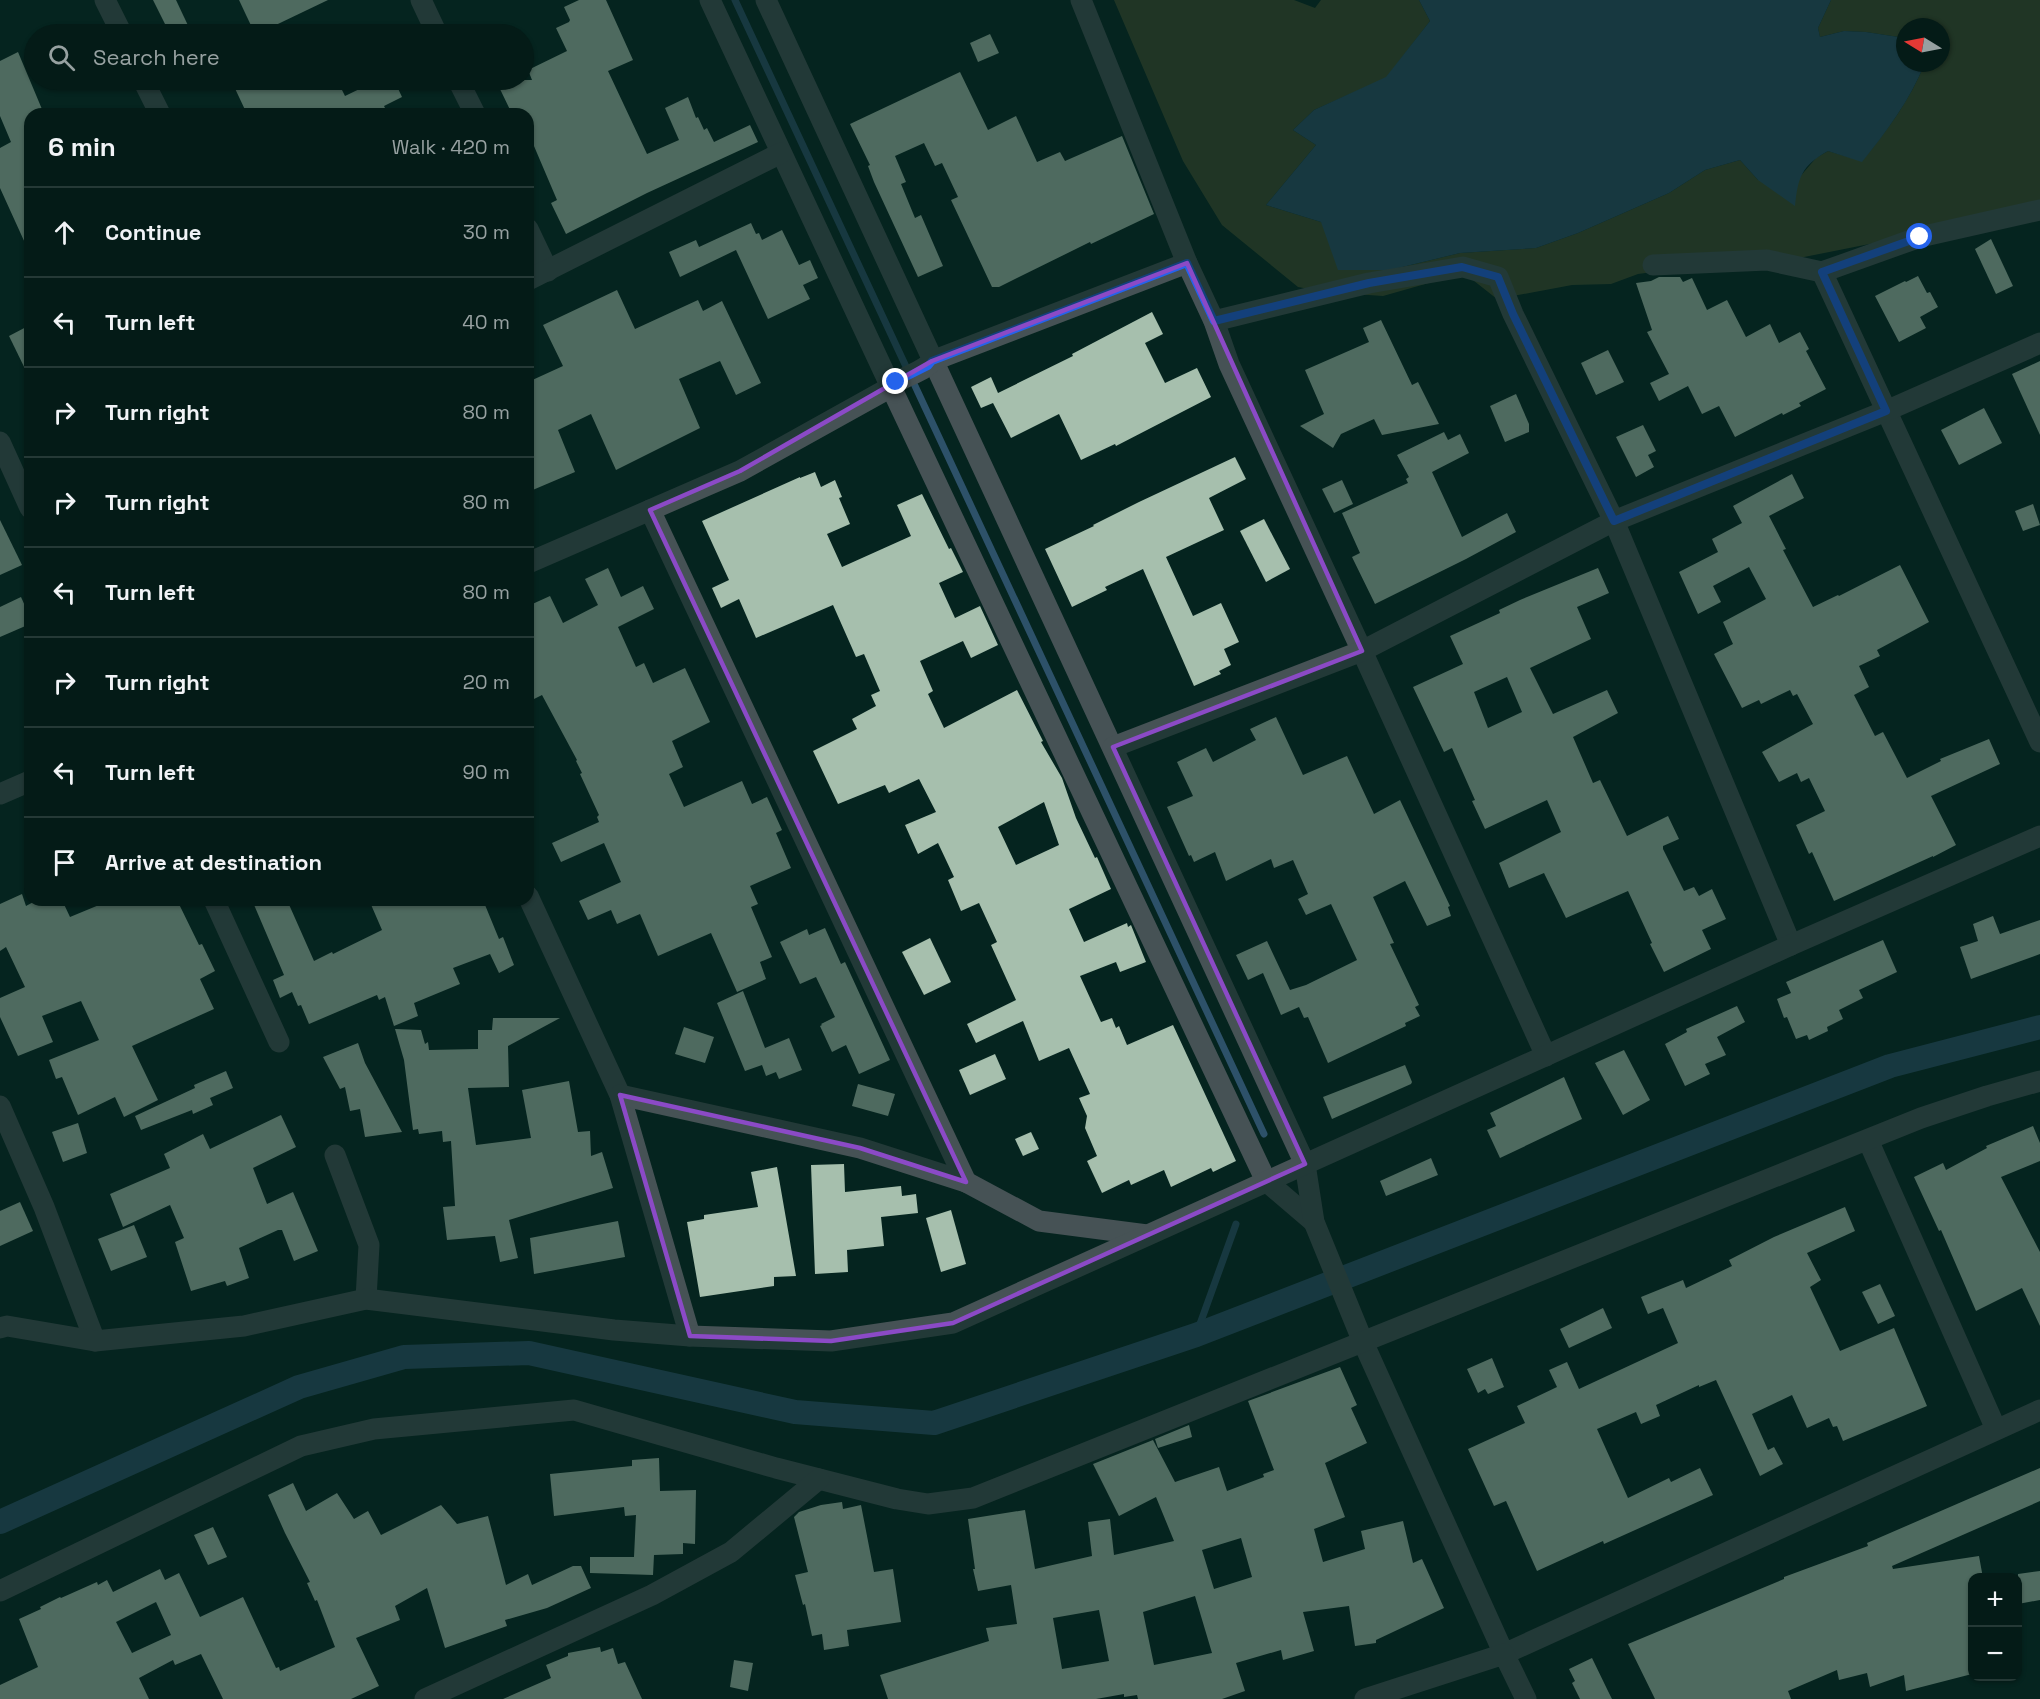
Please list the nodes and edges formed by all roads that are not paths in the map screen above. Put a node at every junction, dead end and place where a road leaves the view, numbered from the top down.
1 (105, 0) edge
2 (421, 0) edge
3 (710, 0) edge
4 (766, 0) edge
5 (1081, 0) edge
6 (117, 24) edge
7 (433, 24) edge
8 (148, 90) edge
9 (463, 90) edge
10 (157, 108) edge
11 (472, 108) edge
12 (781, 153) junction
13 (2040, 210) edge
14 (534, 242) edge
15 (1187, 263) junction
16 (1653, 264) dead end
17 (548, 271) junction
18 (1822, 272) junction
19 (534, 277) edge
20 (1214, 321) junction
21 (2040, 343) edge
22 (930, 364) junction
23 (894, 385) junction
24 (1886, 411) junction
25 (0, 442) edge
26 (24, 495) edge
27 (650, 510) junction
28 (1614, 521) junction
29 (534, 560) edge
30 (1362, 651) junction
31 (2040, 742) edge
32 (1113, 747) junction
33 (24, 784) edge
34 (0, 794) edge
35 (2040, 836) edge
36 (217, 906) edge
37 (533, 906) edge
38 (1791, 945) junction
39 (279, 1042) dead end
40 (1546, 1056) junction
41 (2040, 1081) edge
42 (620, 1095) junction
43 (0, 1106) edge
44 (1868, 1140) junction
45 (335, 1155) dead end
46 (1305, 1164) junction
47 (1266, 1181) junction
48 (966, 1182) junction
49 (1314, 1222) junction
50 (1147, 1236) junction
51 (366, 1299) junction
52 (0, 1328) edge
53 (690, 1336) junction
54 (1361, 1336) junction
55 (95, 1341) junction
56 (2040, 1410) edge
57 (1996, 1429) junction
58 (819, 1479) junction
59 (0, 1591) edge
60 (1504, 1654) junction
61 (457, 1692) edge
62 (425, 1699) edge
63 (1365, 1699) edge
64 (1526, 1699) edge

1 - 6 street
2 - 7 street
3 - 12 street
4 - 22 street
5 - 15 street
8 - 10 street
9 - 11 street
12 - 17 street
12 - 23 street
13 - 18 street
14 - 17 street
15 - 20 street
15 - 22 street
16 - 18 street
17 - 19 street
18 - 24 street
20 - 28 street
20 - 30 street
21 - 24 street
22 - 23 street
22 - 32 street
23 - 27 street
23 - 47 street
24 - 28 street
24 - 31 street
25 - 26 street
27 - 29 street
27 - 48 street
28 - 30 street
28 - 38 street
30 - 32 street
30 - 40 street
32 - 46 street
33 - 34 street
35 - 38 street
36 - 39 street
37 - 42 street
38 - 40 street
40 - 46 street
41 - 44 street
42 - 48 street
42 - 53 street
43 - 55 street
44 - 54 street
44 - 57 street
45 - 51 street
46 - 47 street
46 - 49 street
47 - 49 street
47 - 50 street
48 - 50 street
49 - 54 street
50 - 53 street
51 - 53 street
51 - 55 street
52 - 55 street
54 - 58 street
54 - 60 street
56 - 57 street
57 - 60 street
58 - 59 street
58 - 61 street
60 - 63 street
60 - 64 street
61 - 62 street

